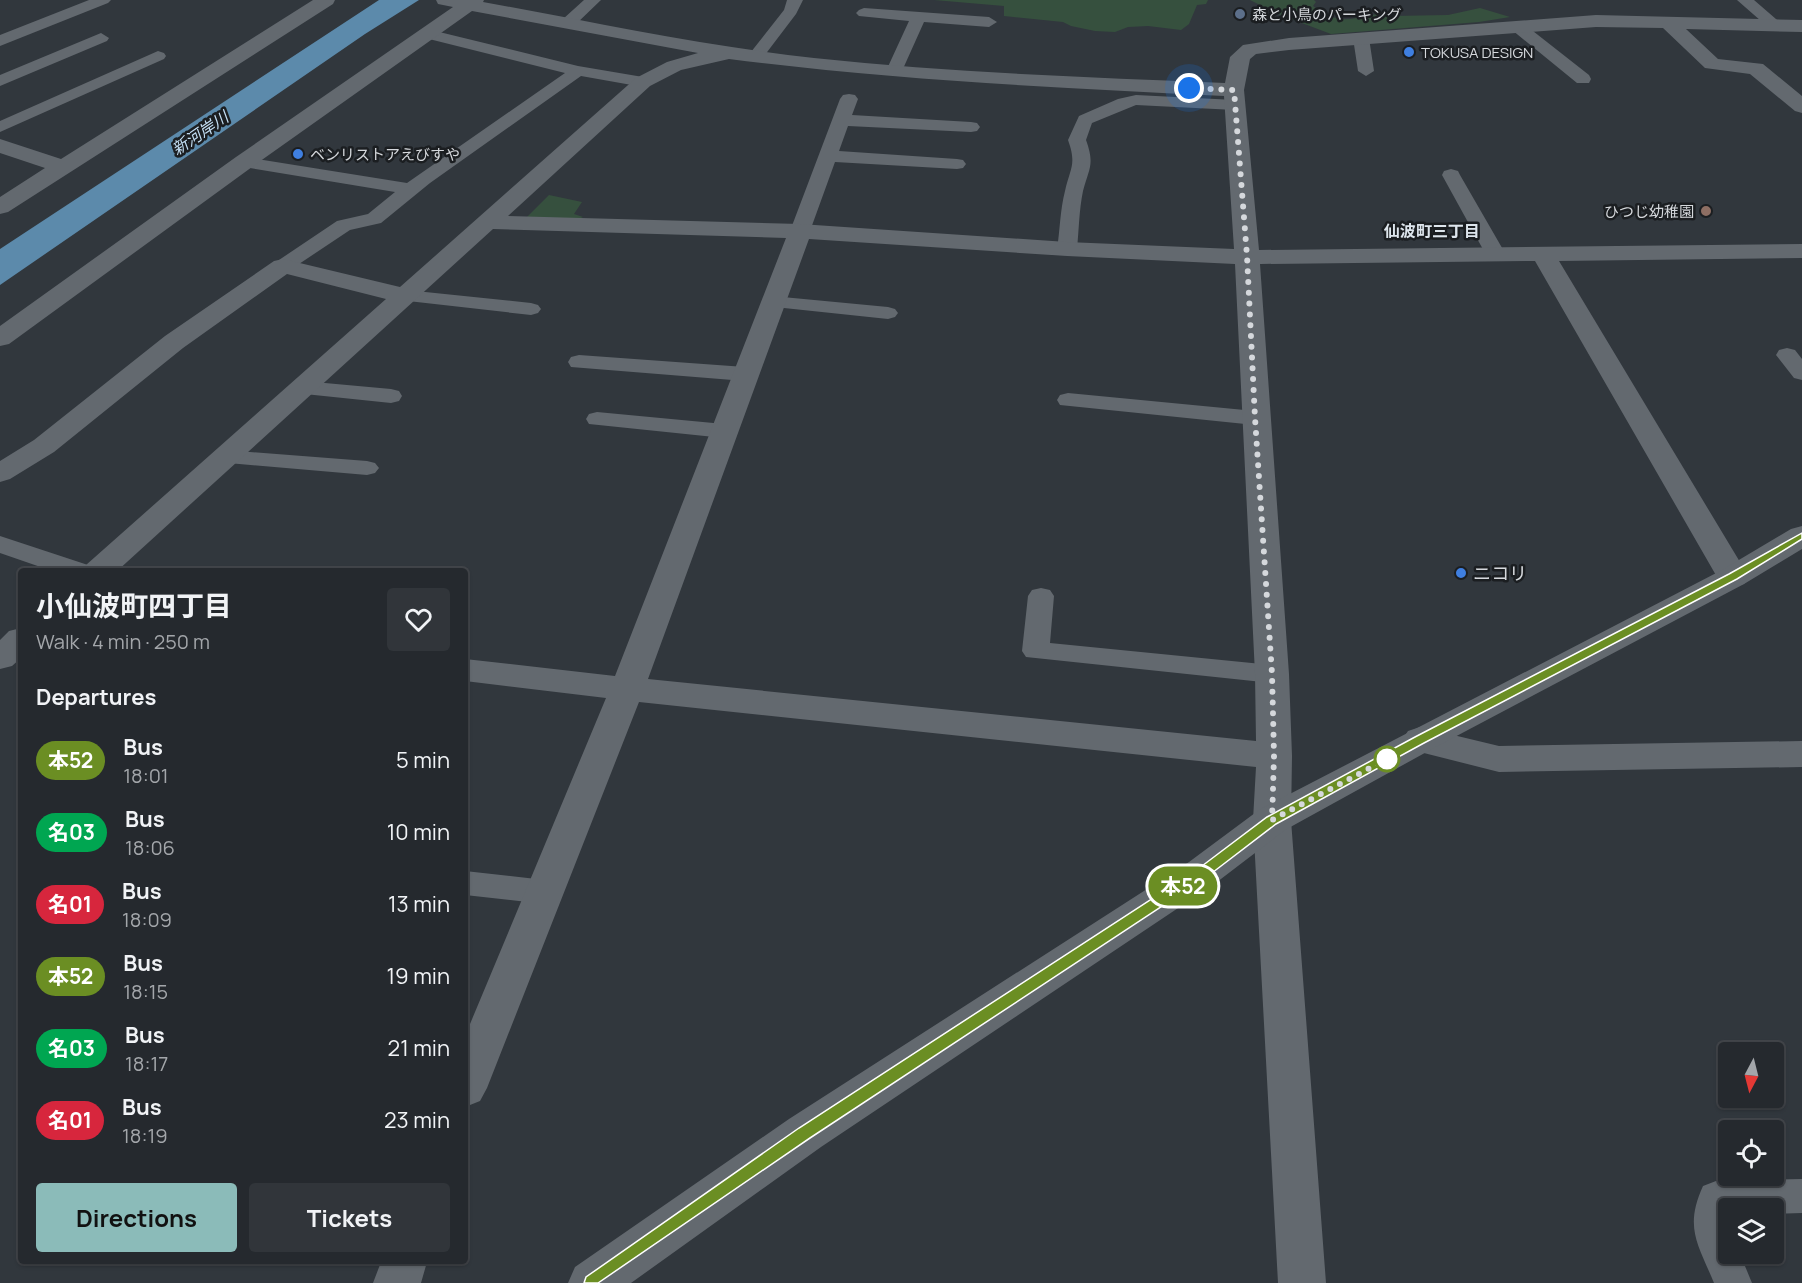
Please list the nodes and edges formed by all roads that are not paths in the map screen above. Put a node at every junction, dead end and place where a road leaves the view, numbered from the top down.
1 (103, 0) edge
2 (326, 0) edge
3 (593, 0) edge
4 (795, 0) edge
5 (1745, 0) edge
6 (462, 2) edge
7 (864, 13) dead end
8 (918, 17) junction
9 (569, 22) junction
10 (989, 22) dead end
11 (1666, 22) junction
12 (1775, 25) junction
13 (1802, 26) edge
14 (1518, 27) junction
15 (427, 34) junction
16 (101, 38) dead end
17 (1361, 38) junction
18 (0, 41) edge
19 (729, 53) junction
20 (158, 56) dead end
21 (755, 57) junction
22 (578, 71) junction
23 (894, 71) junction
24 (1366, 71) dead end
25 (1583, 79) dead end
26 (0, 81) edge
27 (643, 82) junction
28 (1235, 97) junction
29 (849, 99) dead end
30 (1802, 107) edge
31 (841, 120) junction
32 (0, 127) edge
33 (971, 127) dead end
34 (0, 146) edge
35 (828, 156) junction
36 (244, 162) junction
37 (957, 164) dead end
38 (63, 166) junction
39 (1451, 176) dead end
40 (410, 189) junction
41 (0, 207) edge
42 (488, 222) junction
43 (800, 231) junction
44 (1067, 249) junction
45 (1802, 250) edge
46 (1495, 253) junction
47 (1542, 253) junction
48 (1247, 256) junction
49 (283, 266) junction
50 (406, 296) junction
51 (772, 302) junction
52 (531, 309) dead end
53 (888, 313) dead end
54 (0, 338) edge
55 (1787, 355) dead end
56 (579, 362) dead end
57 (1802, 373) edge
58 (745, 374) junction
59 (303, 388) junction
60 (391, 396) dead end
61 (1068, 400) dead end
62 (1255, 418) junction
63 (597, 419) dead end
64 (723, 431) junction
65 (225, 457) junction
66 (367, 468) dead end
67 (0, 473) edge
68 (1802, 537) edge
69 (0, 544) edge
70 (70, 568) edge
71 (101, 568) edge
72 (1733, 577) junction
73 (1041, 596) dead end
74 (18, 642) edge
75 (0, 657) edge
76 (468, 670) edge
77 (1272, 674) junction
78 (627, 689) junction
79 (1420, 740) junction
80 (1802, 754) edge
81 (1274, 756) junction
82 (1272, 820) junction
83 (468, 883) edge
84 (545, 892) junction
85 (468, 1081) edge
86 (1802, 1196) edge
87 (403, 1264) edge
88 (397, 1283) edge
89 (592, 1283) edge
90 (1302, 1283) edge
91 (1733, 1283) edge

1 - 18 lane
2 - 38 street
3 - 9 lane
4 - 21 lane
5 - 12 lane
6 - 9 street
6 - 15 street
7 - 8 lane
8 - 10 lane
8 - 23 lane
9 - 19 street
11 - 12 street
11 - 14 street
11 - 30 street
12 - 13 street
14 - 17 street
14 - 25 lane
15 - 22 lane
15 - 36 street
16 - 26 lane
17 - 24 lane
17 - 28 street
19 - 21 street
19 - 27 street
20 - 32 lane
21 - 23 street
22 - 27 lane
22 - 40 lane
23 - 28 street
27 - 42 street
28 - 44 lane
28 - 48 street
29 - 31 lane
31 - 33 lane
31 - 35 lane
34 - 38 street
35 - 37 lane
35 - 43 lane
36 - 40 lane
36 - 54 street
38 - 41 street
39 - 46 lane
40 - 49 lane
42 - 43 street
42 - 50 street
43 - 44 street
43 - 51 street
44 - 48 street
45 - 47 street
46 - 47 street
46 - 48 street
47 - 72 street
48 - 62 street
49 - 50 street
49 - 67 street
50 - 52 lane
50 - 59 street
51 - 53 lane
51 - 58 street
55 - 57 lane
56 - 58 lane
58 - 64 street
59 - 60 lane
59 - 65 street
61 - 62 lane
62 - 77 street
63 - 64 lane
64 - 78 street
65 - 66 lane
65 - 71 street
68 - 72 street
69 - 70 lane
72 - 79 street
73 - 77 lane
74 - 75 street
76 - 78 street
77 - 81 street
78 - 81 street
78 - 84 street
79 - 80 street
79 - 82 street
81 - 82 street
82 - 89 street
82 - 90 street
83 - 84 lane
84 - 85 street
86 - 91 lane
87 - 88 street

